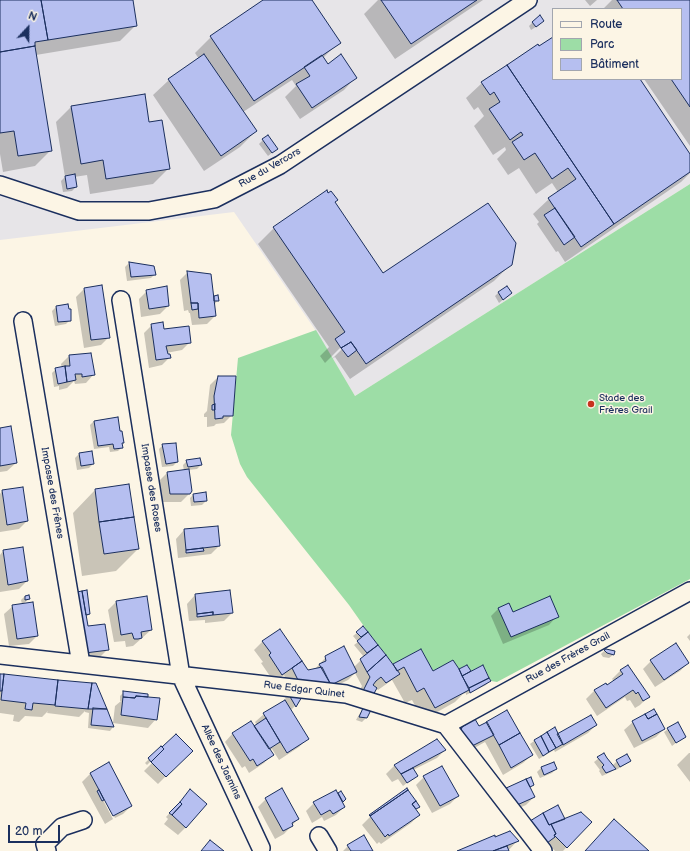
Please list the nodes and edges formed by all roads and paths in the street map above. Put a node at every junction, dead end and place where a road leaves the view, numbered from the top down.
1 (528, 0) edge
2 (0, 185) edge
3 (121, 300) dead end
4 (23, 322) dead end
5 (690, 591) edge
6 (0, 655) edge
7 (81, 664) junction
8 (181, 676) junction
9 (446, 725) junction
10 (83, 820) dead end
11 (319, 836) dead end
12 (261, 848) dead end
13 (48, 851) edge
14 (328, 851) edge
15 (543, 851) edge

1 - 2 street, Rue du Vercors
3 - 8 street, Impasse des Roses
4 - 7 street, Impasse des Frênes
5 - 9 street, Rue des Frères Grail
6 - 7 street, Rue Edgar Quinet
7 - 8 street, Rue Edgar Quinet
8 - 9 street, Rue Edgar Quinet
8 - 12 street, Allée des Jasmins
9 - 15 street
10 - 13 street
11 - 14 street

